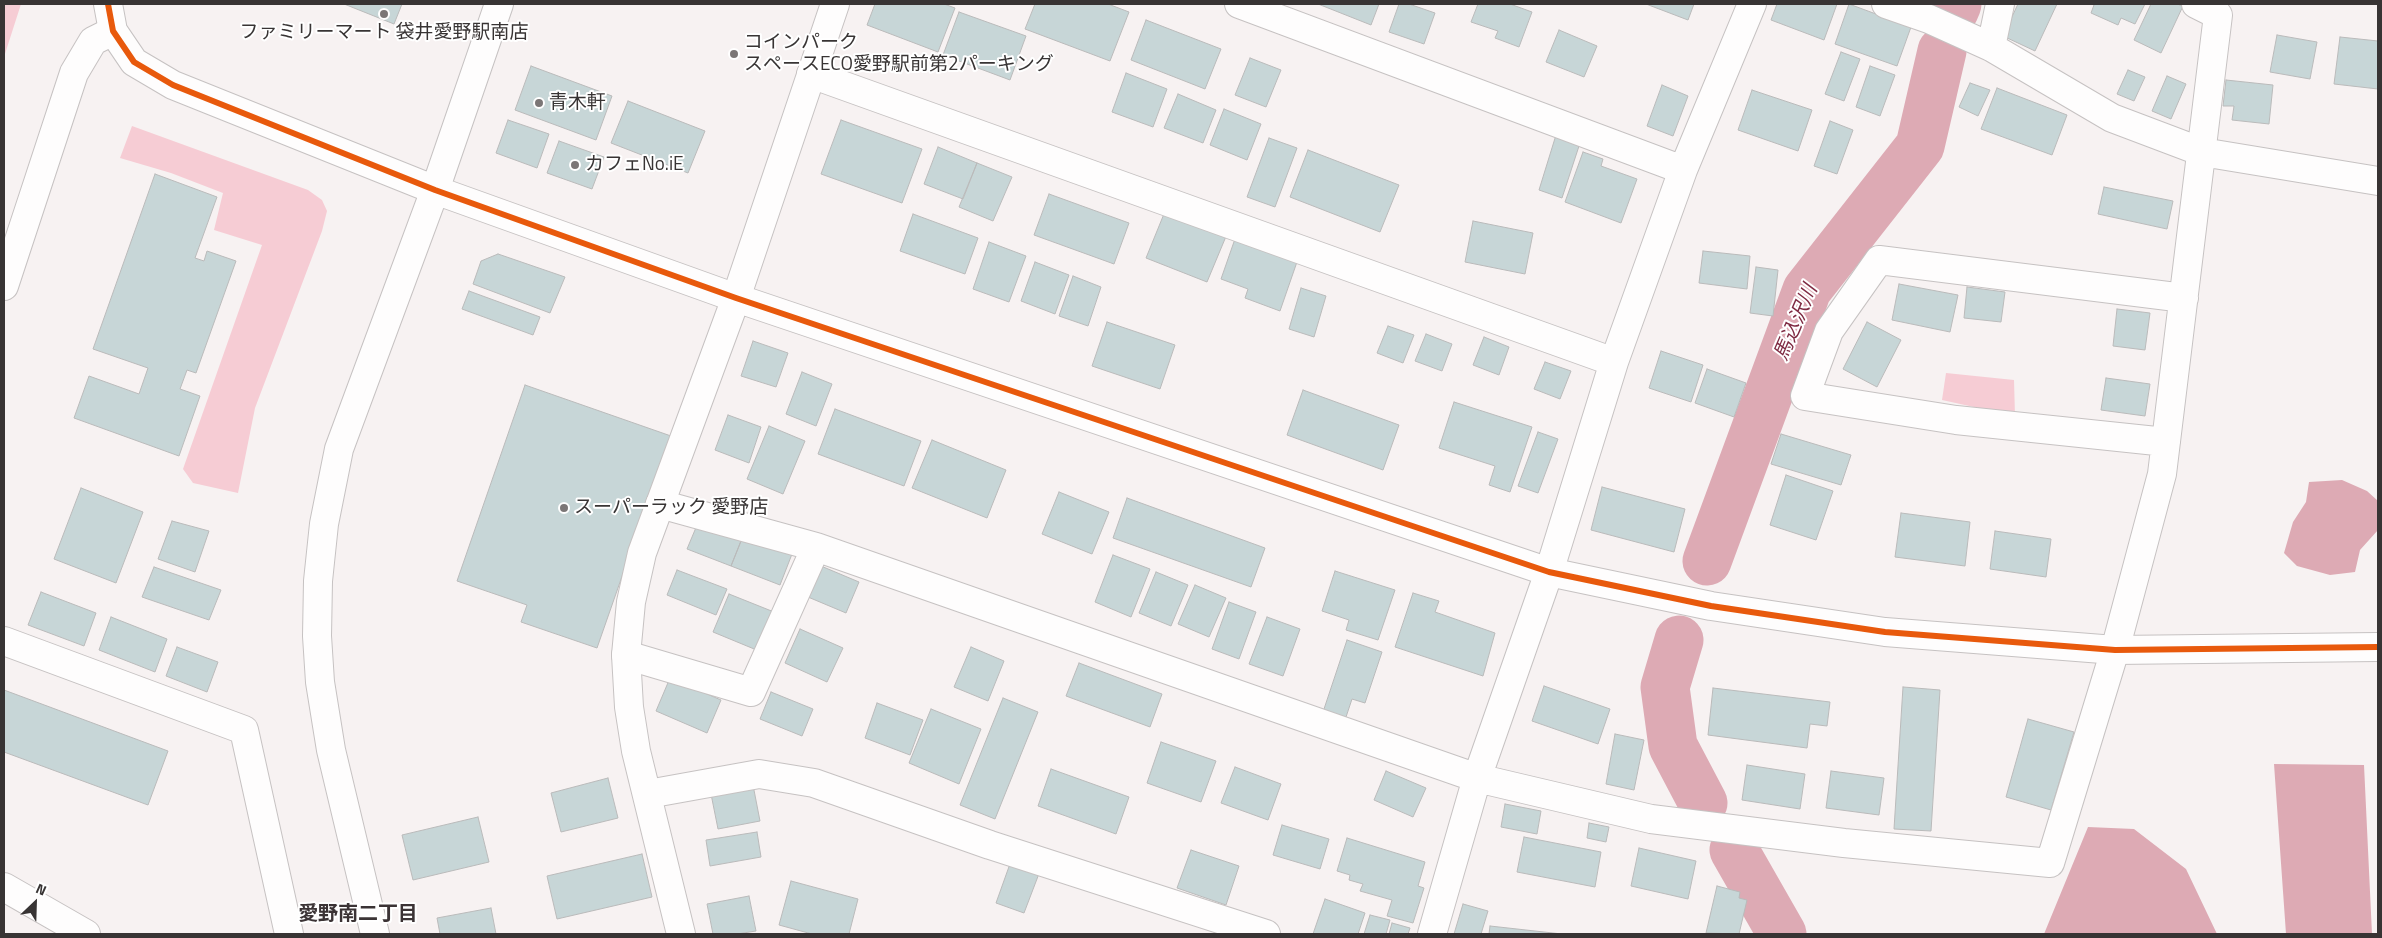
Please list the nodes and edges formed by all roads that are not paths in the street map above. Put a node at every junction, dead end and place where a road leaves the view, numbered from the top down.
1 (108, 4) edge
2 (499, 4) edge
3 (835, 4) edge
4 (1239, 4) edge
5 (1752, 4) edge
6 (1886, 4) edge
7 (2000, 4) edge
8 (2196, 4) edge
9 (113, 31) junction
10 (1991, 47) junction
11 (811, 74) junction
12 (2202, 152) junction
13 (1683, 170) junction
14 (2378, 181) edge
15 (435, 190) junction
16 (4, 286) edge
17 (736, 298) junction
18 (2184, 298) junction
19 (1614, 362) junction
20 (2166, 442) junction
21 (660, 504) junction
22 (816, 547) junction
23 (1549, 572) junction
24 (4, 641) edge
25 (2378, 647) edge
26 (2115, 650) junction
27 (626, 655) junction
28 (1477, 778) junction
29 (648, 794) junction
30 (4, 887) edge
31 (86, 934) edge
32 (289, 934) edge
33 (375, 934) edge
34 (681, 934) edge
35 (1266, 934) edge
36 (1432, 934) edge

1 - 9 street
2 - 15 street
3 - 11 street
4 - 13 street
5 - 13 street
6 - 10 street
7 - 10 street
8 - 12 street
9 - 15 street
9 - 16 street
10 - 12 street
11 - 17 street
11 - 19 street
12 - 14 street
12 - 18 street
13 - 19 street
15 - 17 street
15 - 33 street
17 - 21 street
17 - 23 street
18 - 20 street
18 - 20 street
19 - 23 street
20 - 26 street
21 - 22 street
21 - 27 street
22 - 27 street
22 - 28 street
23 - 26 street
23 - 28 street
24 - 32 street
25 - 26 street
26 - 28 street
27 - 29 street
28 - 36 street
29 - 34 street
29 - 35 street
30 - 31 street

